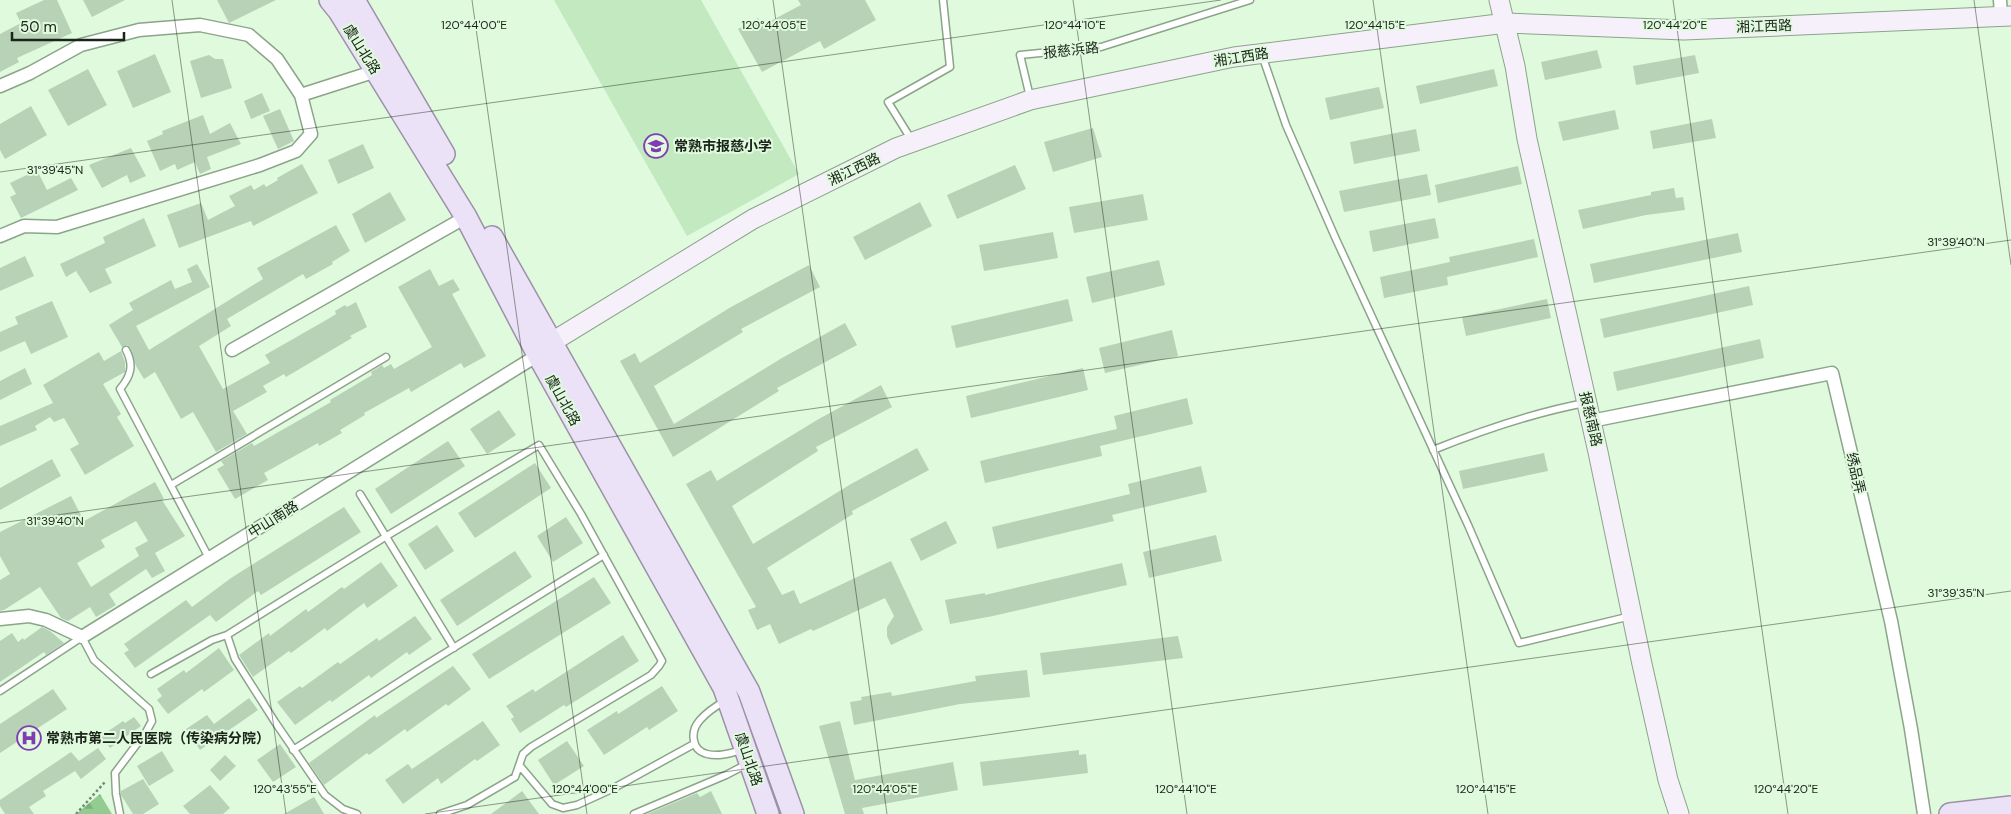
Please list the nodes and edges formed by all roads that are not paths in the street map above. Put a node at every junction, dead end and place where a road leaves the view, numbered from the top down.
1 (330, 0) edge
2 (354, 0) edge
3 (943, 0) edge
4 (1250, 0) edge
5 (1499, 0) edge
6 (1506, 0) edge
7 (2004, 11) edge
8 (1506, 24) junction
9 (1262, 54) junction
10 (376, 71) junction
11 (0, 86) edge
12 (301, 95) junction
13 (1030, 100) junction
14 (913, 142) junction
15 (466, 217) junction
16 (0, 236) edge
17 (545, 348) junction
18 (126, 350) dead end
19 (232, 350) dead end
20 (386, 356) dead end
21 (1587, 402) junction
22 (1592, 421) junction
23 (1434, 450) junction
24 (171, 485) junction
25 (360, 494) dead end
26 (386, 536) junction
27 (604, 555) junction
28 (209, 558) junction
29 (1632, 616) junction
30 (0, 620) edge
31 (227, 635) junction
32 (82, 637) junction
33 (454, 648) junction
34 (151, 674) dead end
35 (0, 691) edge
36 (728, 699) junction
37 (694, 744) junction
38 (293, 750) junction
39 (748, 756) junction
40 (520, 766) junction
41 (2011, 807) edge
42 (120, 814) edge
43 (356, 814) edge
44 (440, 814) edge
45 (634, 814) edge
46 (768, 814) edge
47 (792, 814) edge
48 (1679, 814) edge
49 (1924, 814) edge
50 (1950, 814) edge

1 - 10 main road, 虞山北路
2 - 17 main road, 虞山北路
3 - 14 lane
4 - 13 lane, 报慈浜路
5 - 8 street, 报慈南路
6 - 8 street, 报慈南路
7 - 8 street, 湘江西路
8 - 9 street, 湘江西路
8 - 21 street, 报慈南路
9 - 13 street, 湘江西路
9 - 23 lane
10 - 12 street
10 - 15 main road, 虞山北路
11 - 12 street
12 - 16 street
13 - 14 street, 湘江西路
14 - 17 street, 湘江西路
15 - 17 main road, 虞山北路
15 - 19 street
17 - 28 street, 中山南路
17 - 36 main road, 虞山北路
17 - 47 main road, 虞山北路
18 - 24 lane
20 - 24 lane
21 - 22 street, 报慈南路
21 - 23 lane
22 - 29 street, 报慈南路
22 - 49 street, 绣品弄
23 - 29 lane
24 - 28 lane
25 - 26 lane
26 - 27 lane
26 - 31 lane
26 - 33 lane
27 - 33 lane
27 - 40 lane
28 - 32 street, 中山南路
29 - 48 street, 报慈南路
30 - 32 street
31 - 34 lane
31 - 38 lane
32 - 35 lane
32 - 42 lane
33 - 38 lane
36 - 37 lane
36 - 39 main road, 虞山北路
37 - 39 lane
37 - 40 lane
38 - 43 lane
39 - 45 lane
39 - 46 main road, 虞山北路
40 - 44 lane
41 - 50 main road

